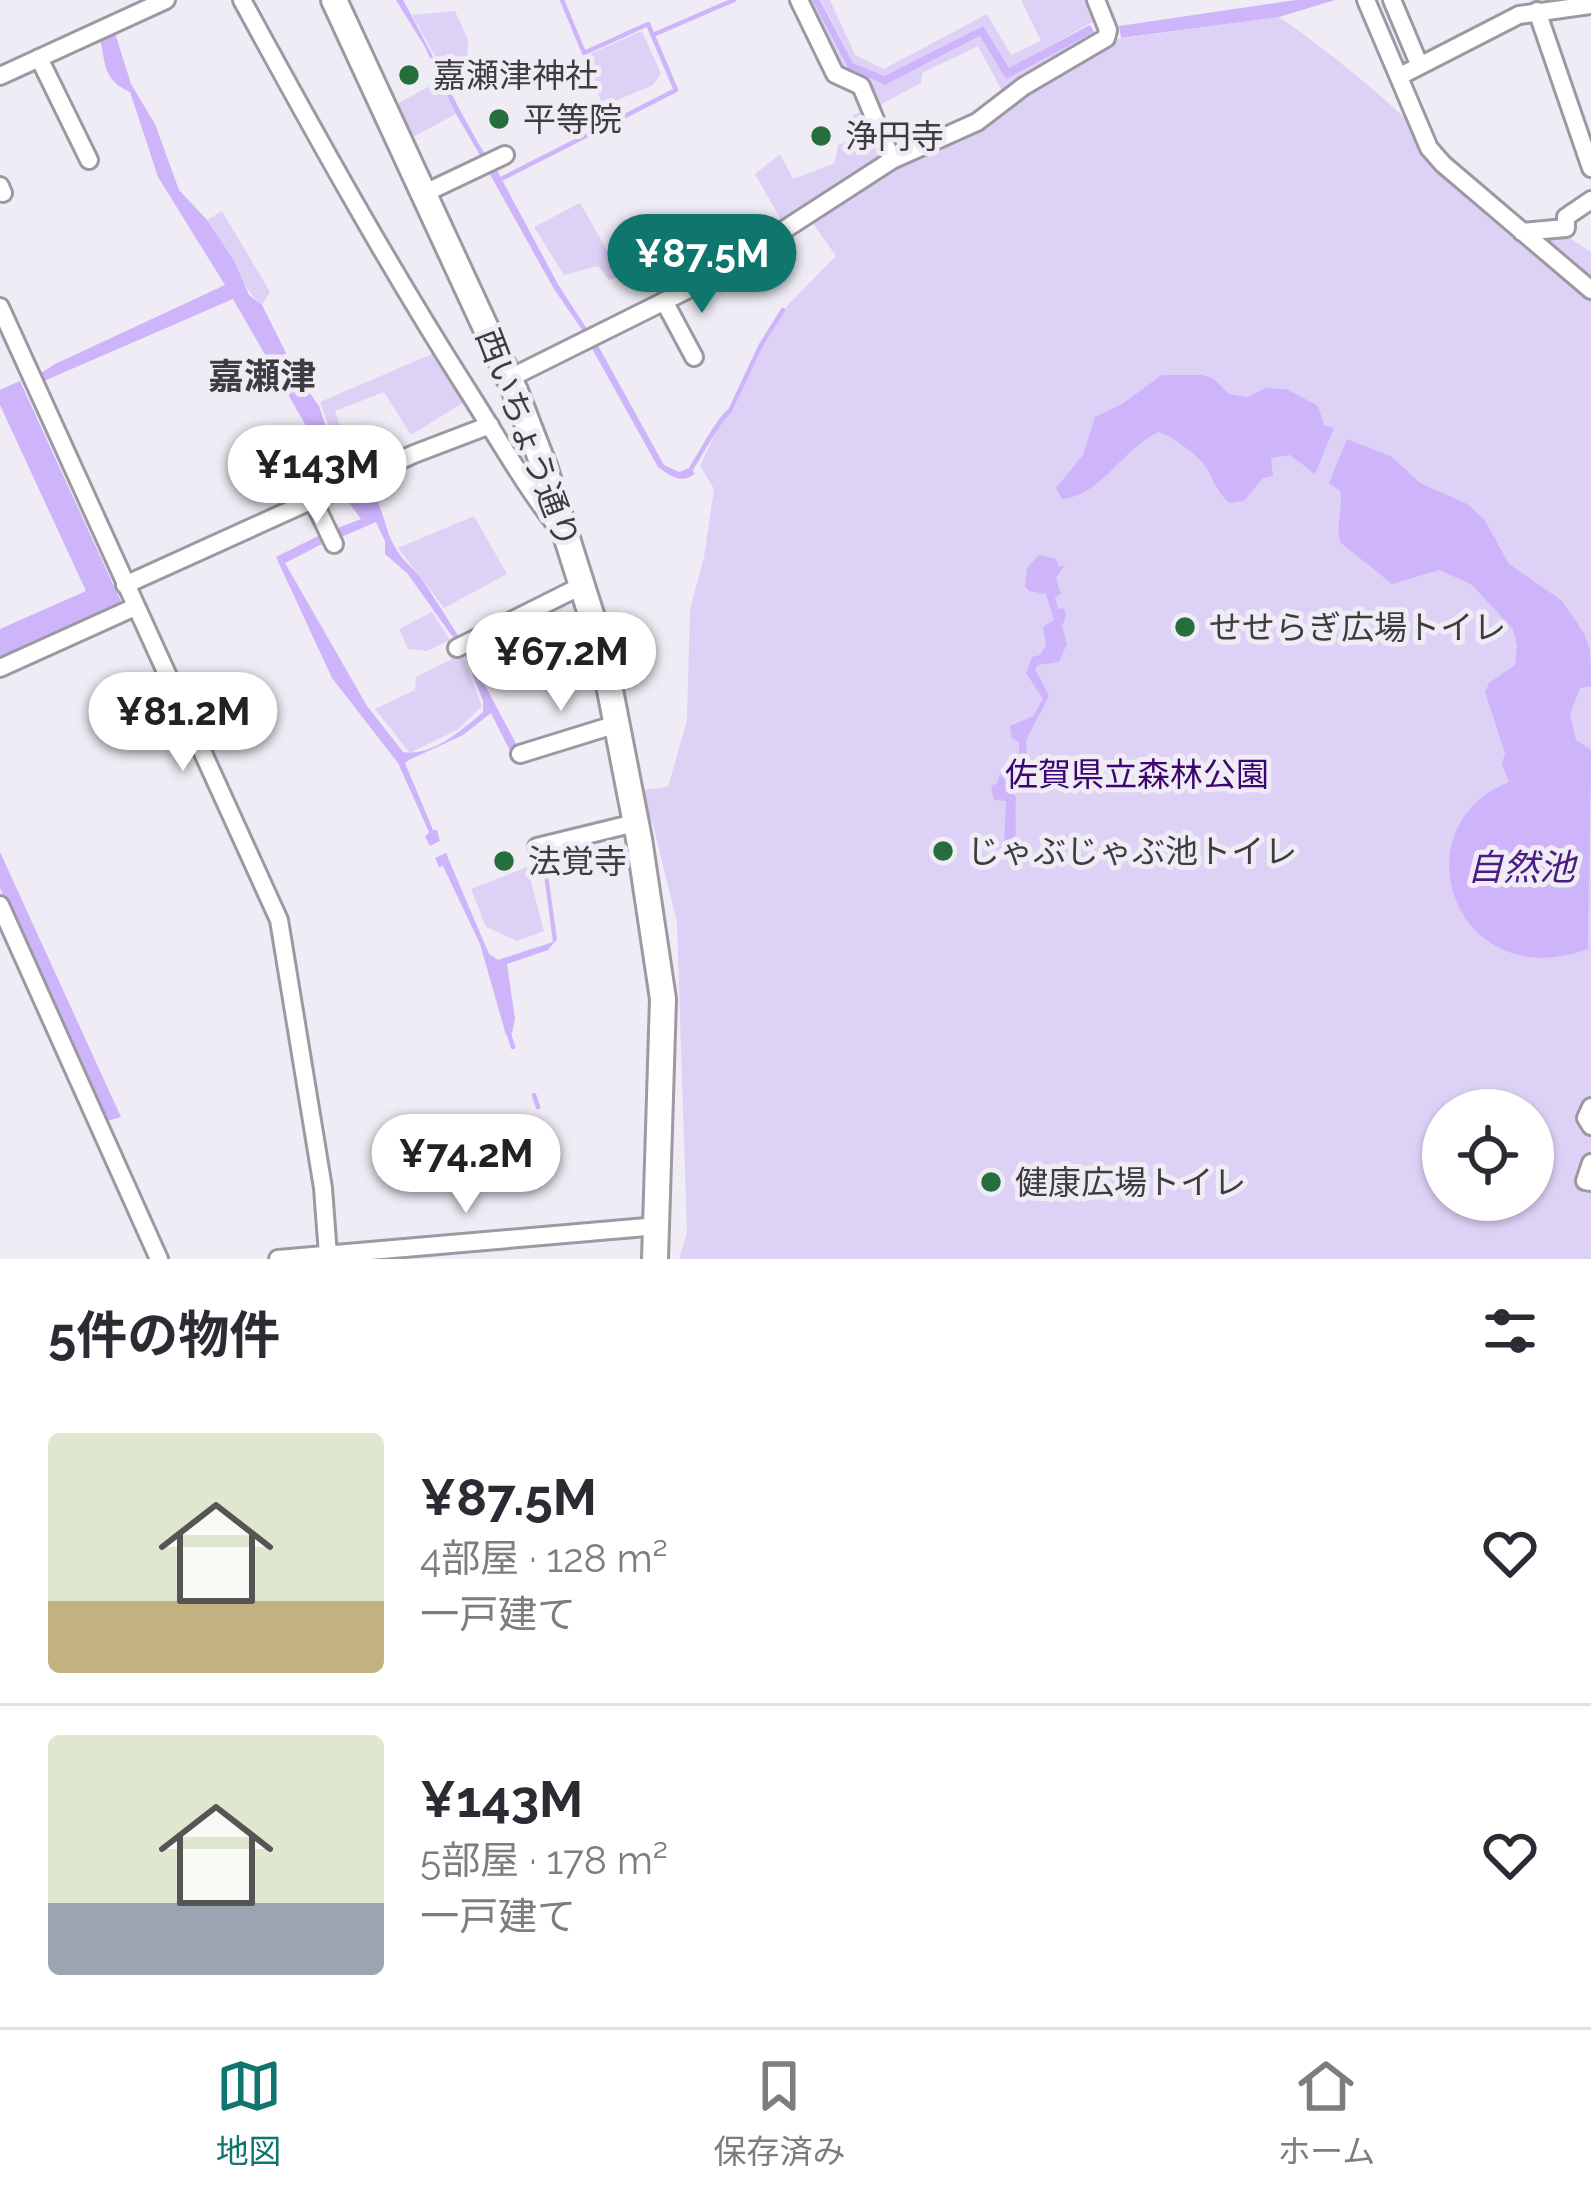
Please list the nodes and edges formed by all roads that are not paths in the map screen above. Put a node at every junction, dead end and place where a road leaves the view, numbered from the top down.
1 (166, 0) edge
2 (242, 0) edge
3 (334, 0) edge
4 (800, 0) edge
5 (1096, 0) edge
6 (1366, 0) edge
7 (1392, 0) edge
8 (1591, 5) edge
9 (1537, 11) junction
10 (39, 58) junction
11 (1419, 64) junction
12 (2, 70) edge
13 (1400, 76) junction
14 (505, 154) dead end
15 (89, 160) dead end
16 (892, 160) junction
17 (1591, 168) edge
18 (425, 193) junction
19 (1591, 200) edge
20 (1522, 232) junction
21 (1591, 290) edge
22 (664, 301) junction
23 (0, 307) edge
24 (694, 357) dead end
25 (510, 378) junction
26 (490, 425) junction
27 (313, 500) junction
28 (330, 537) dead end
29 (567, 539) junction
30 (125, 585) junction
31 (581, 586) junction
32 (135, 607) junction
33 (461, 646) dead end
34 (0, 668) edge
35 (616, 724) junction
36 (520, 754) dead end
37 (635, 823) junction
38 (542, 846) dead end
39 (0, 905) edge
40 (1591, 1107) edge
41 (1591, 1126) edge
42 (1591, 1163) edge
43 (1591, 1182) edge
44 (658, 1226) junction
45 (328, 1255) junction
46 (160, 1259) edge
47 (278, 1259) edge
48 (655, 1259) edge

1 - 10 street
2 - 26 street
3 - 18 highway, 西いちょう通り
4 - 16 street
5 - 16 street
6 - 13 street
7 - 11 street
8 - 9 street
9 - 11 street
9 - 17 street
10 - 12 street
10 - 15 street
11 - 13 street
13 - 20 street
14 - 18 street
16 - 22 street
18 - 25 highway, 西いちょう通り
19 - 20 street
20 - 21 street
22 - 24 street
22 - 25 street
23 - 30 street
25 - 29 highway, 西いちょう通り
26 - 27 street
26 - 29 street
27 - 28 street
27 - 30 street
29 - 31 highway, 西いちょう通り
30 - 32 street
31 - 33 street
31 - 35 highway, 西いちょう通り
32 - 34 street
32 - 45 street
35 - 36 street
35 - 37 highway, 西いちょう通り
37 - 38 street
37 - 44 highway, 西いちょう通り
39 - 46 street
40 - 41 street
42 - 43 street
44 - 45 street
44 - 48 highway, 西いちょう通り
45 - 47 street

